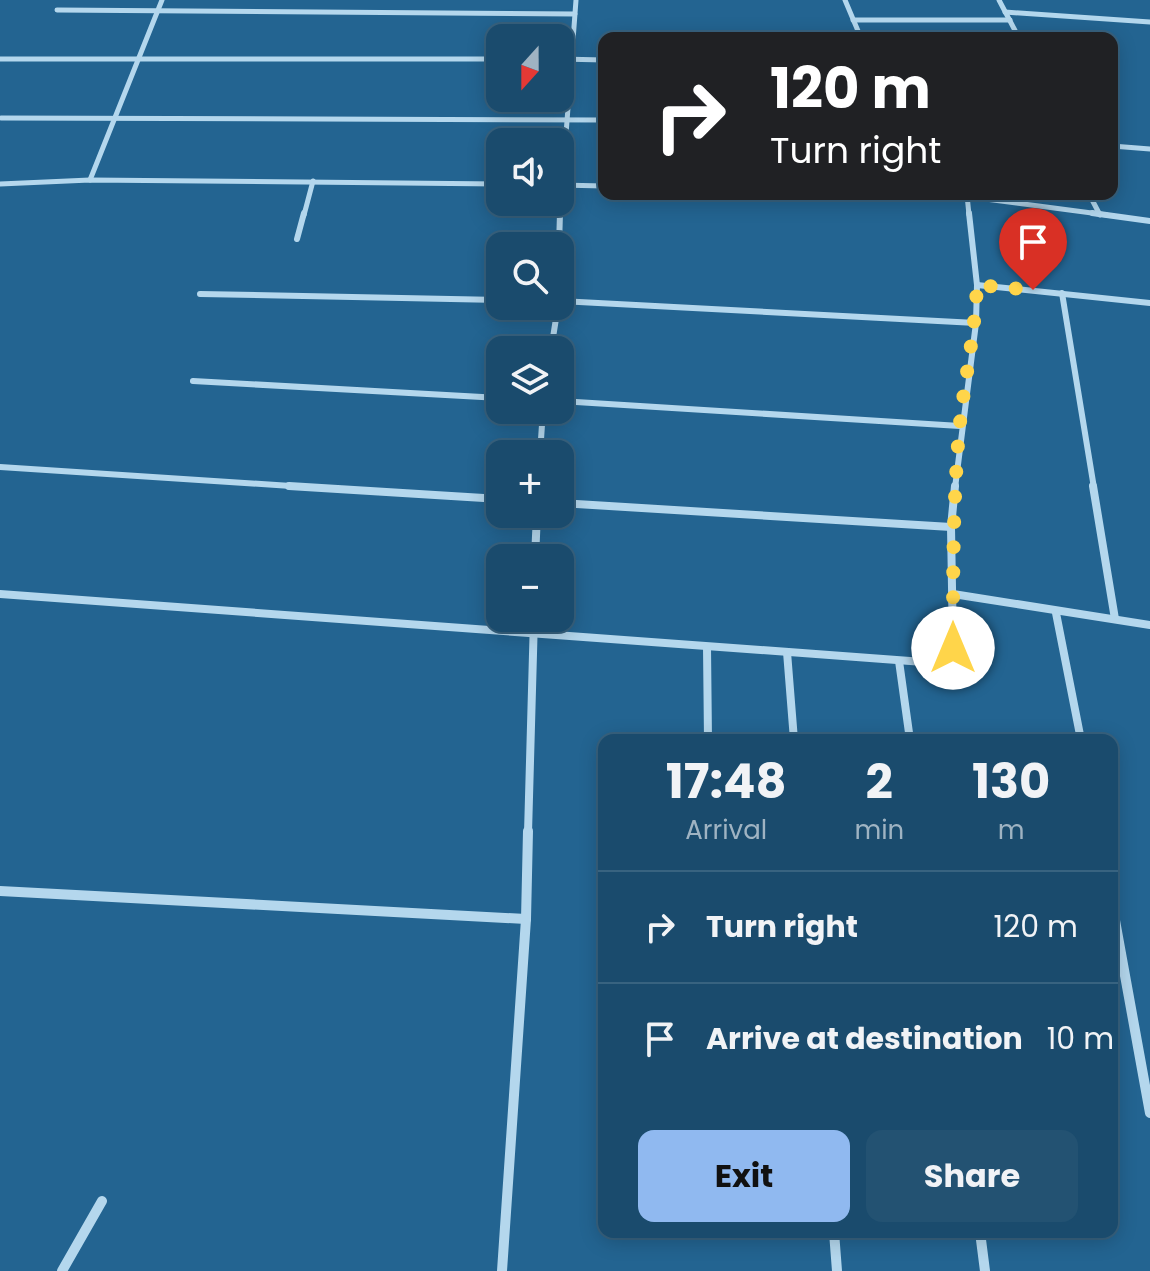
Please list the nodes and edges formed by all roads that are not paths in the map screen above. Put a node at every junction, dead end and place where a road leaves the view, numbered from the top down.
1 (162, 0) edge
2 (576, 0) edge
3 (845, 0) edge
4 (999, 0) edge
5 (57, 10) dead end
6 (157, 10) junction
7 (1005, 12) junction
8 (575, 14) junction
9 (853, 20) junction
10 (1010, 20) junction
11 (1150, 22) edge
12 (574, 29) edge
13 (858, 32) edge
14 (1016, 32) edge
15 (137, 57) junction
16 (0, 59) edge
17 (486, 59) edge
18 (574, 59) edge
19 (598, 60) edge
20 (567, 112) edge
21 (113, 117) junction
22 (1, 118) edge
23 (566, 120) junction
24 (598, 120) edge
25 (565, 128) edge
26 (1118, 146) edge
27 (1150, 149) edge
28 (90, 180) junction
29 (313, 181) junction
30 (0, 184) edge
31 (486, 184) edge
32 (574, 185) edge
33 (598, 186) edge
34 (968, 200) edge
35 (1000, 200) edge
36 (1092, 200) edge
37 (1100, 215) junction
38 (1150, 221) edge
39 (297, 239) dead end
40 (977, 285) junction
41 (1062, 293) junction
42 (200, 294) dead end
43 (486, 300) edge
44 (1150, 303) edge
45 (574, 305) edge
46 (976, 323) junction
47 (193, 381) dead end
48 (486, 397) edge
49 (574, 402) edge
50 (960, 426) junction
51 (0, 467) edge
52 (486, 498) edge
53 (574, 504) edge
54 (951, 527) junction
55 (0, 594) edge
56 (953, 594) junction
57 (1056, 613) junction
58 (1115, 619) junction
59 (1150, 625) edge
60 (533, 634) junction
61 (707, 647) junction
62 (787, 652) junction
63 (899, 661) junction
64 (708, 734) edge
65 (794, 734) edge
66 (909, 734) edge
67 (1080, 734) edge
68 (0, 891) edge
69 (526, 919) junction
70 (1118, 937) edge
71 (1150, 1113) edge
72 (102, 1201) dead end
73 (834, 1238) edge
74 (981, 1238) edge
75 (62, 1271) edge
76 (502, 1271) edge
77 (837, 1271) edge
78 (985, 1271) edge

1 - 6 street
2 - 8 street
3 - 9 street
4 - 7 street
5 - 6 street
6 - 8 street
6 - 15 street
7 - 10 street
7 - 11 street
8 - 12 street
9 - 10 street
9 - 13 street
10 - 14 street
15 - 16 street
15 - 17 street
15 - 21 street
18 - 19 street
20 - 23 street
21 - 22 street
21 - 23 street
21 - 28 street
23 - 24 street
23 - 25 street
26 - 27 street
28 - 29 street
28 - 30 street
29 - 31 street
29 - 39 street
32 - 33 street
34 - 40 street
35 - 37 street
36 - 37 street
37 - 38 street
40 - 41 street
40 - 46 street
41 - 44 street
41 - 58 street
42 - 43 street
45 - 46 street
46 - 50 street
47 - 48 street
49 - 50 street
50 - 54 street
51 - 52 street
53 - 54 street
54 - 56 street
55 - 60 street
56 - 57 street
56 - 63 street
57 - 58 street
57 - 67 street
58 - 59 street
60 - 61 street
60 - 69 street
61 - 62 street
61 - 64 street
62 - 63 street
62 - 65 street
63 - 66 street
68 - 69 street
69 - 76 street
70 - 71 street
72 - 75 street
73 - 77 street
74 - 78 street

